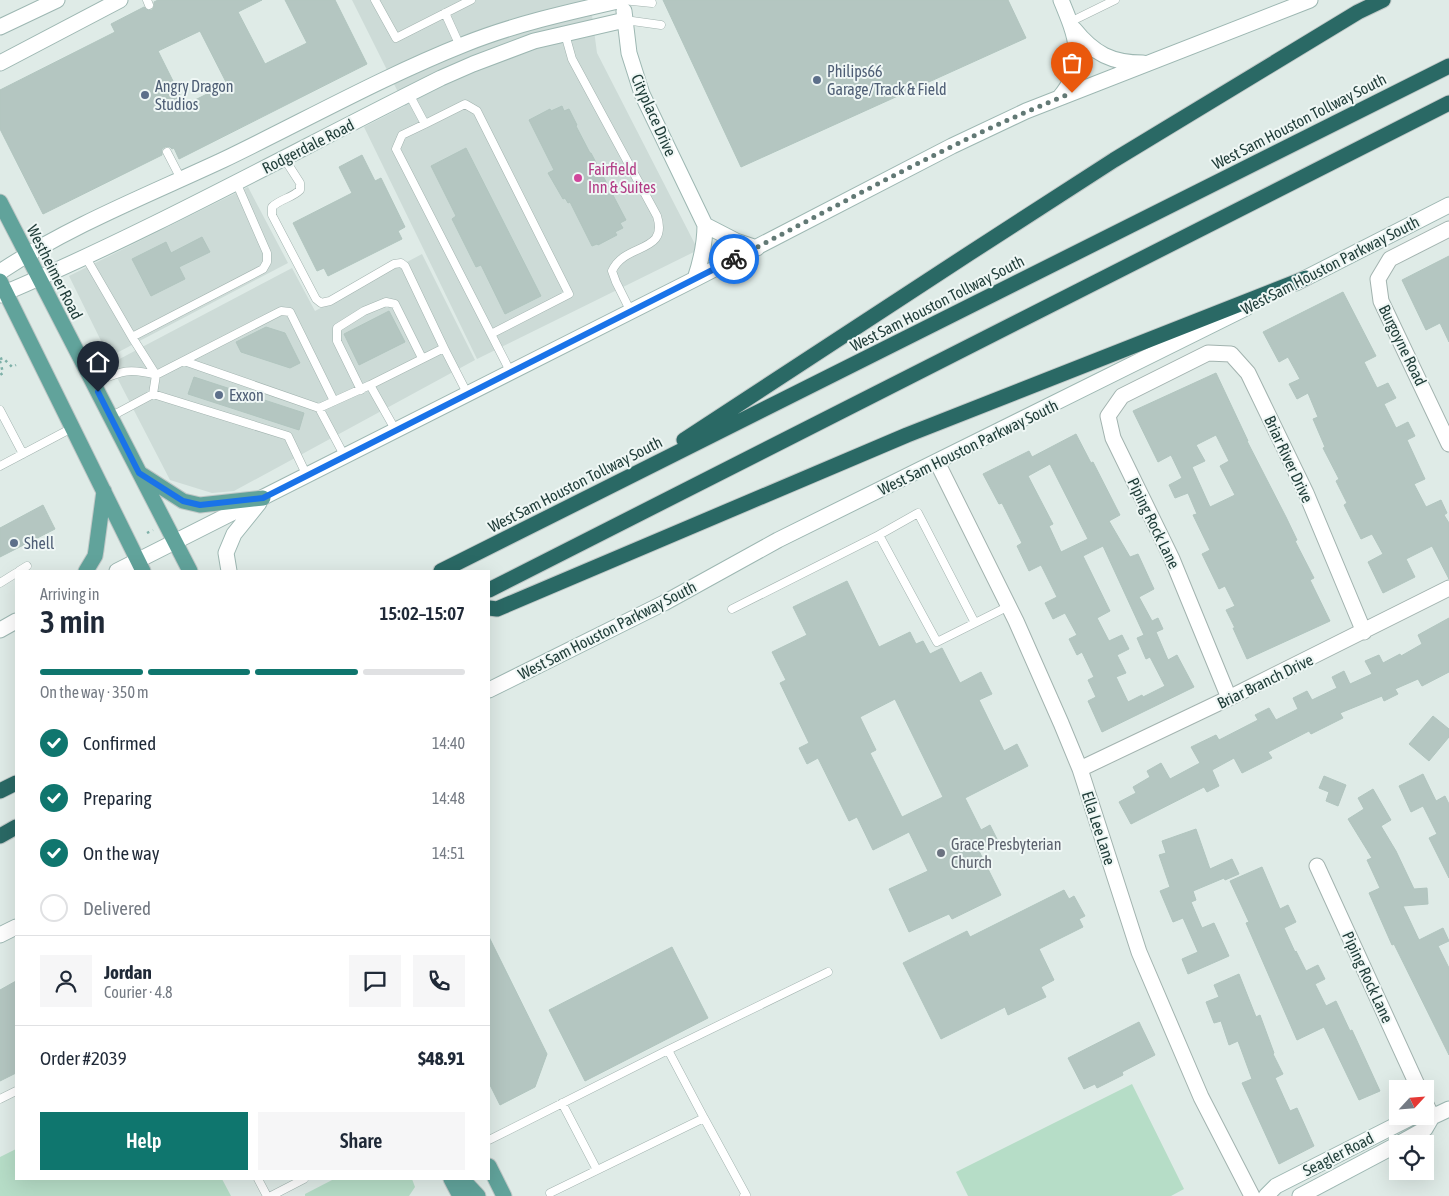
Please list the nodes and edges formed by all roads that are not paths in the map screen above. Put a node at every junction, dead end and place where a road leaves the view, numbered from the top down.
1 (57, 0) edge
2 (120, 0) edge
3 (375, 0) edge
4 (471, 0) edge
5 (622, 0) edge
6 (1061, 0) edge
7 (1115, 0) edge
8 (1383, 0) edge
9 (652, 2) dead end
10 (1301, 2) edge
11 (445, 13) junction
12 (625, 20) junction
13 (1, 24) edge
14 (661, 25) dead end
15 (1072, 26) junction
16 (565, 34) junction
17 (460, 46) junction
18 (1162, 58) junction
19 (0, 63) edge
20 (1449, 66) edge
21 (398, 72) junction
22 (409, 94) junction
23 (1059, 98) junction
24 (1449, 103) edge
25 (425, 124) junction
26 (166, 152) dead end
27 (284, 158) junction
28 (224, 159) junction
29 (181, 179) junction
30 (236, 182) junction
31 (0, 202) edge
32 (1449, 205) edge
33 (705, 225) junction
34 (1449, 229) edge
35 (757, 248) junction
36 (26, 254) junction
37 (85, 256) junction
38 (0, 272) edge
39 (1306, 278) junction
40 (39, 279) junction
41 (695, 280) junction
42 (2, 290) edge
43 (631, 312) junction
44 (491, 334) junction
45 (132, 337) junction
46 (444, 348) junction
47 (422, 358) junction
48 (184, 361) junction
49 (511, 373) junction
50 (1167, 373) joint
51 (156, 375) junction
52 (93, 383) junction
53 (370, 385) junction
54 (361, 390) junction
55 (153, 394) junction
56 (468, 395) junction
57 (334, 401) junction
58 (319, 408) junction
59 (0, 410) edge
60 (110, 416) junction
61 (72, 428) junction
62 (396, 431) junction
63 (1449, 444) edge
64 (23, 454) junction
65 (345, 457) junction
66 (937, 462) junction
67 (0, 466) edge
68 (139, 473) junction
69 (307, 476) junction
70 (627, 478) junction
71 (104, 491) junction
72 (263, 498) junction
73 (879, 534) junction
74 (175, 542) junction
75 (27, 566) dead end
76 (141, 566) edge
77 (21, 570) edge
78 (87, 570) edge
79 (122, 570) edge
80 (189, 570) edge
81 (229, 570) edge
82 (443, 570) edge
83 (15, 574) edge
84 (0, 583) edge
85 (1449, 588) edge
86 (490, 589) edge
87 (1009, 606) junction
88 (490, 608) edge
89 (732, 609) dead end
90 (15, 622) edge
91 (975, 623) junction
92 (0, 630) edge
93 (1364, 632) junction
94 (490, 690) edge
95 (1229, 698) junction
96 (1080, 769) junction
97 (15, 784) edge
98 (0, 791) edge
99 (15, 828) edge
100 (0, 836) edge
101 (1317, 866) dead end
102 (15, 928) edge
103 (0, 935) edge
104 (828, 972) dead end
105 (668, 1050) junction
106 (1415, 1080) edge
107 (15, 1092) edge
108 (0, 1099) edge
109 (562, 1103) junction
110 (1449, 1109) edge
111 (1434, 1114) edge
112 (704, 1118) junction
113 (1396, 1125) edge
114 (1426, 1125) edge
115 (1414, 1135) edge
116 (490, 1139) edge
117 (1389, 1149) edge
118 (490, 1168) edge
119 (597, 1170) junction
120 (259, 1180) edge
121 (299, 1180) edge
122 (452, 1180) edge
123 (463, 1180) edge
124 (549, 1195) edge
125 (267, 1196) edge
126 (271, 1196) edge
127 (460, 1196) edge
128 (478, 1196) edge
129 (504, 1196) edge
130 (744, 1196) edge
131 (1252, 1196) edge
132 (1266, 1196) edge
133 (1300, 1196) edge

1 - 13 street
2 - 19 street
3 - 11 lane
4 - 11 lane
5 - 9 lane
5 - 12 street, Cityplace Drive
5 - 17 street, Rodgerdale Road
6 - 15 street
7 - 15 lane
8 - 70 highway
10 - 18 street
11 - 17 lane
12 - 14 lane
12 - 16 street, Rodgerdale Road
12 - 33 street, Cityplace Drive
15 - 18 street
15 - 23 street
16 - 22 street, Rodgerdale Road
16 - 43 lane
17 - 21 street, Rodgerdale Road
18 - 23 street
20 - 70 highway, West Sam Houston Tollway South
21 - 22 street
21 - 28 street, Rodgerdale Road
22 - 25 lane
22 - 27 street, Rodgerdale Road
23 - 35 street
24 - 86 highway
25 - 44 lane
25 - 44 lane
26 - 29 lane
27 - 30 street, Rodgerdale Road
27 - 46 lane
28 - 29 street, Rodgerdale Road
28 - 30 street
29 - 36 street, Rodgerdale Road
30 - 37 street, Rodgerdale Road
30 - 45 lane
31 - 36 main road, Westheimer Road
32 - 39 street, West Sam Houston Parkway South
33 - 35 street
33 - 41 street, Cityplace Drive
34 - 63 street, Burgoyne Road
35 - 41 street
36 - 38 street, Rodgerdale Road
36 - 40 main road, Westheimer Road
37 - 40 street, Rodgerdale Road
37 - 45 lane
39 - 66 street, West Sam Houston Parkway South
39 - 88 highway
40 - 42 street, Rodgerdale Road
40 - 52 main road, Westheimer Road
41 - 43 street
42 - 61 main road
43 - 49 street
44 - 49 lane
45 - 51 lane
46 - 47 lane
46 - 56 lane
47 - 53 lane
47 - 54 lane
48 - 51 lane
48 - 57 lane
48 - 58 lane
49 - 56 street
50 - 93 street, Briar River Drive
50 - 95 street, Piping Rock Lane
51 - 52 lane
51 - 55 lane
52 - 60 main road, Westheimer Road
53 - 54 lane
53 - 62 lane
54 - 57 lane
55 - 60 lane
55 - 69 lane
56 - 62 street
57 - 58 lane
58 - 65 lane
59 - 64 lane
60 - 68 main road, Westheimer Road
61 - 64 lane
61 - 71 main road
62 - 65 street
64 - 67 lane
65 - 69 street
66 - 87 street, Ella Lee Lane
66 - 94 street, West Sam Houston Parkway South
68 - 72 main road
68 - 74 main road, Westheimer Road
69 - 72 street
70 - 82 highway, West Sam Houston Tollway South
71 - 76 main road
71 - 78 main road
72 - 74 street
72 - 81 street
73 - 89 lane
73 - 91 lane
73 - 91 lane
74 - 76 street
74 - 80 main road, Westheimer Road
75 - 77 lane
76 - 79 street
83 - 84 lane
85 - 93 street, Briar Branch Drive
87 - 91 lane
87 - 96 street, Ella Lee Lane
90 - 92 street
93 - 95 street, Briar Branch Drive
95 - 96 street, Briar Branch Drive
96 - 131 street, Ella Lee Lane
97 - 98 highway
99 - 100 highway
101 - 106 street, Piping Rock Lane
102 - 103 street
104 - 105 lane
105 - 109 lane
105 - 112 lane
107 - 108 lane
109 - 116 lane
109 - 119 lane
110 - 111 street, Seagler Road
112 - 119 lane
112 - 130 lane
113 - 132 street, Seagler Road
114 - 115 street, Seagler Road
117 - 133 street, Seagler Road
118 - 129 main road
119 - 124 lane
120 - 125 lane
121 - 126 lane
122 - 127 main road
123 - 128 main road

